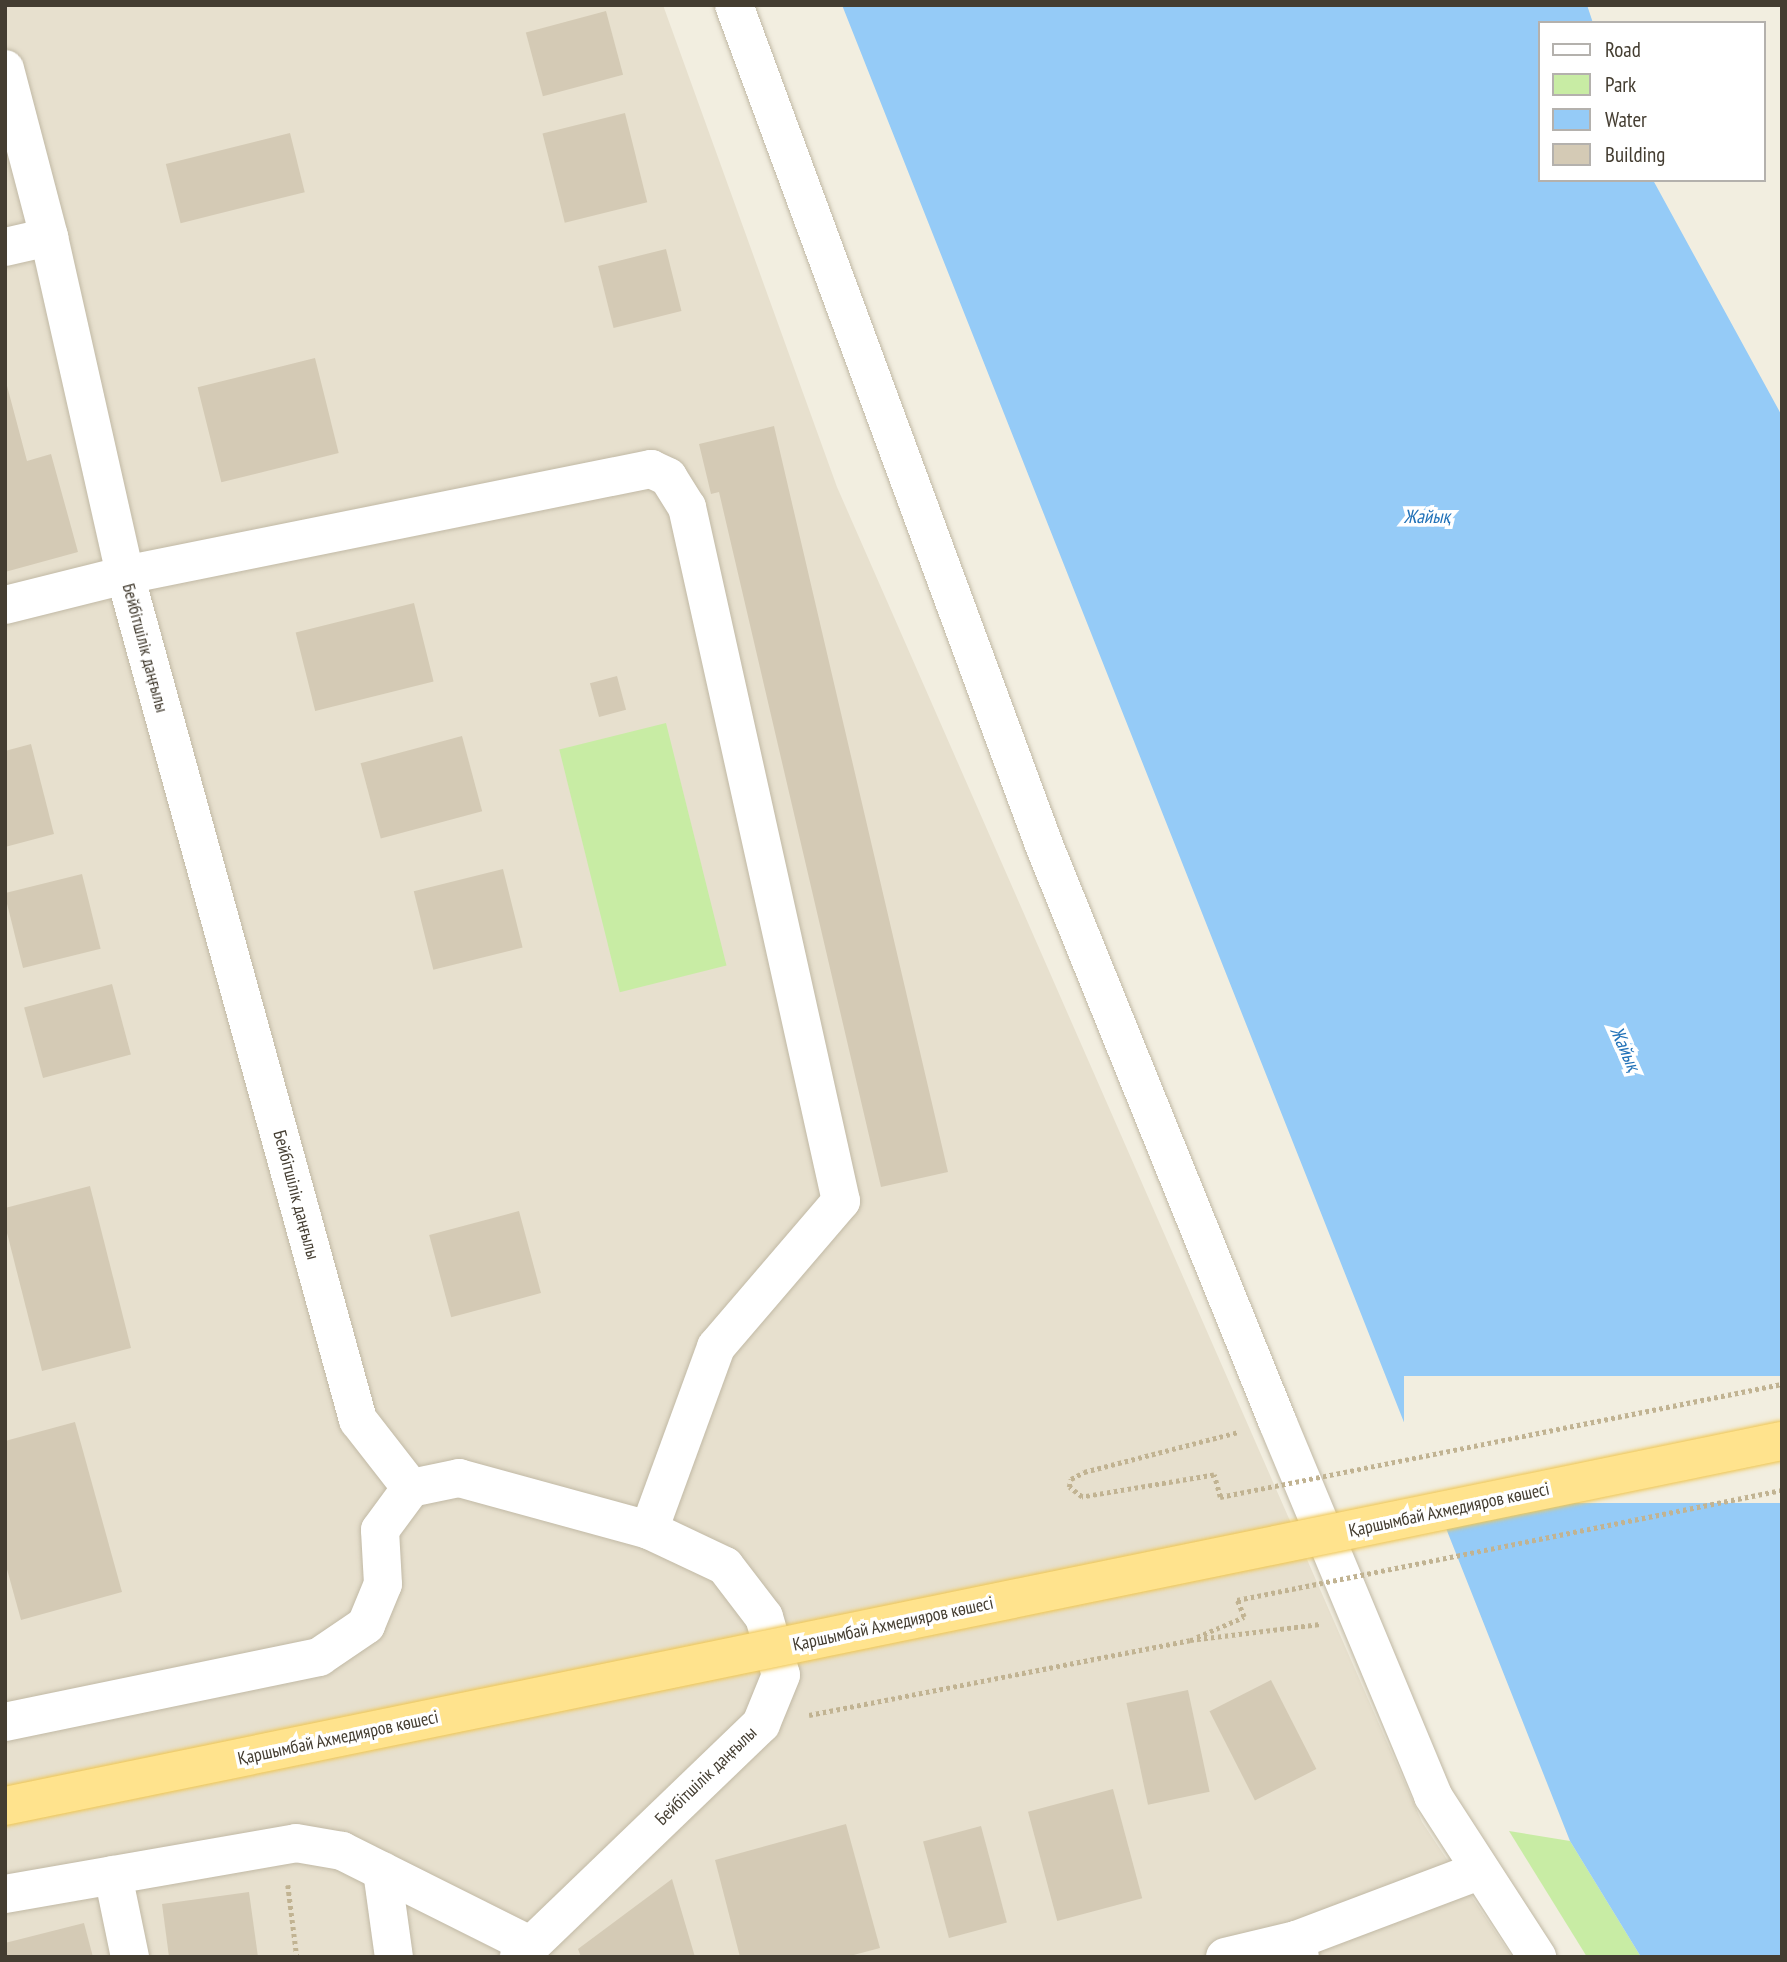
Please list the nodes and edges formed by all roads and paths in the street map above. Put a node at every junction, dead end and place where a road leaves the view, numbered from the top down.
1 (734, 5) edge
2 (5, 69) edge
3 (49, 237) junction
4 (5, 247) edge
5 (124, 575) junction
6 (5, 605) edge
7 (1782, 1384) edge
8 (1278, 1423) junction
9 (1782, 1441) edge
10 (411, 1488) junction
11 (1782, 1490) edge
12 (649, 1530) junction
13 (1359, 1619) junction
14 (1190, 1640) junction
15 (5, 1722) edge
16 (761, 1724) junction
17 (5, 1806) edge
18 (282, 1845) junction
19 (382, 1871) junction
20 (1479, 1871) junction
21 (113, 1875) junction
22 (5, 1894) edge
23 (1298, 1948) edge
24 (524, 1951) edge
25 (130, 1957) edge
26 (298, 1957) edge
27 (394, 1957) edge
28 (1226, 1957) edge
29 (1537, 1957) edge

1 - 8 street
2 - 3 street, Бейбітшілік даңғылы
3 - 4 street
3 - 5 street, Бейбітшілік даңғылы
5 - 6 street
5 - 10 street, Бейбітшілік даңғылы
5 - 12 street
7 - 8 path, bridge
8 - 13 street
9 - 17 main road, Қаршымбай Ахмедияров көшесі, bridge
10 - 12 street, Бейбітшілік даңғылы
10 - 15 street
11 - 14 path, bridge
12 - 16 street, Бейбітшілік даңғылы
13 - 14 path
13 - 20 street
14 - 16 path
16 - 24 street, Бейбітшілік даңғылы
18 - 19 street
18 - 21 street
18 - 26 path
19 - 24 street
19 - 27 street
20 - 23 street
20 - 29 street
21 - 22 street
21 - 25 street
23 - 28 street

